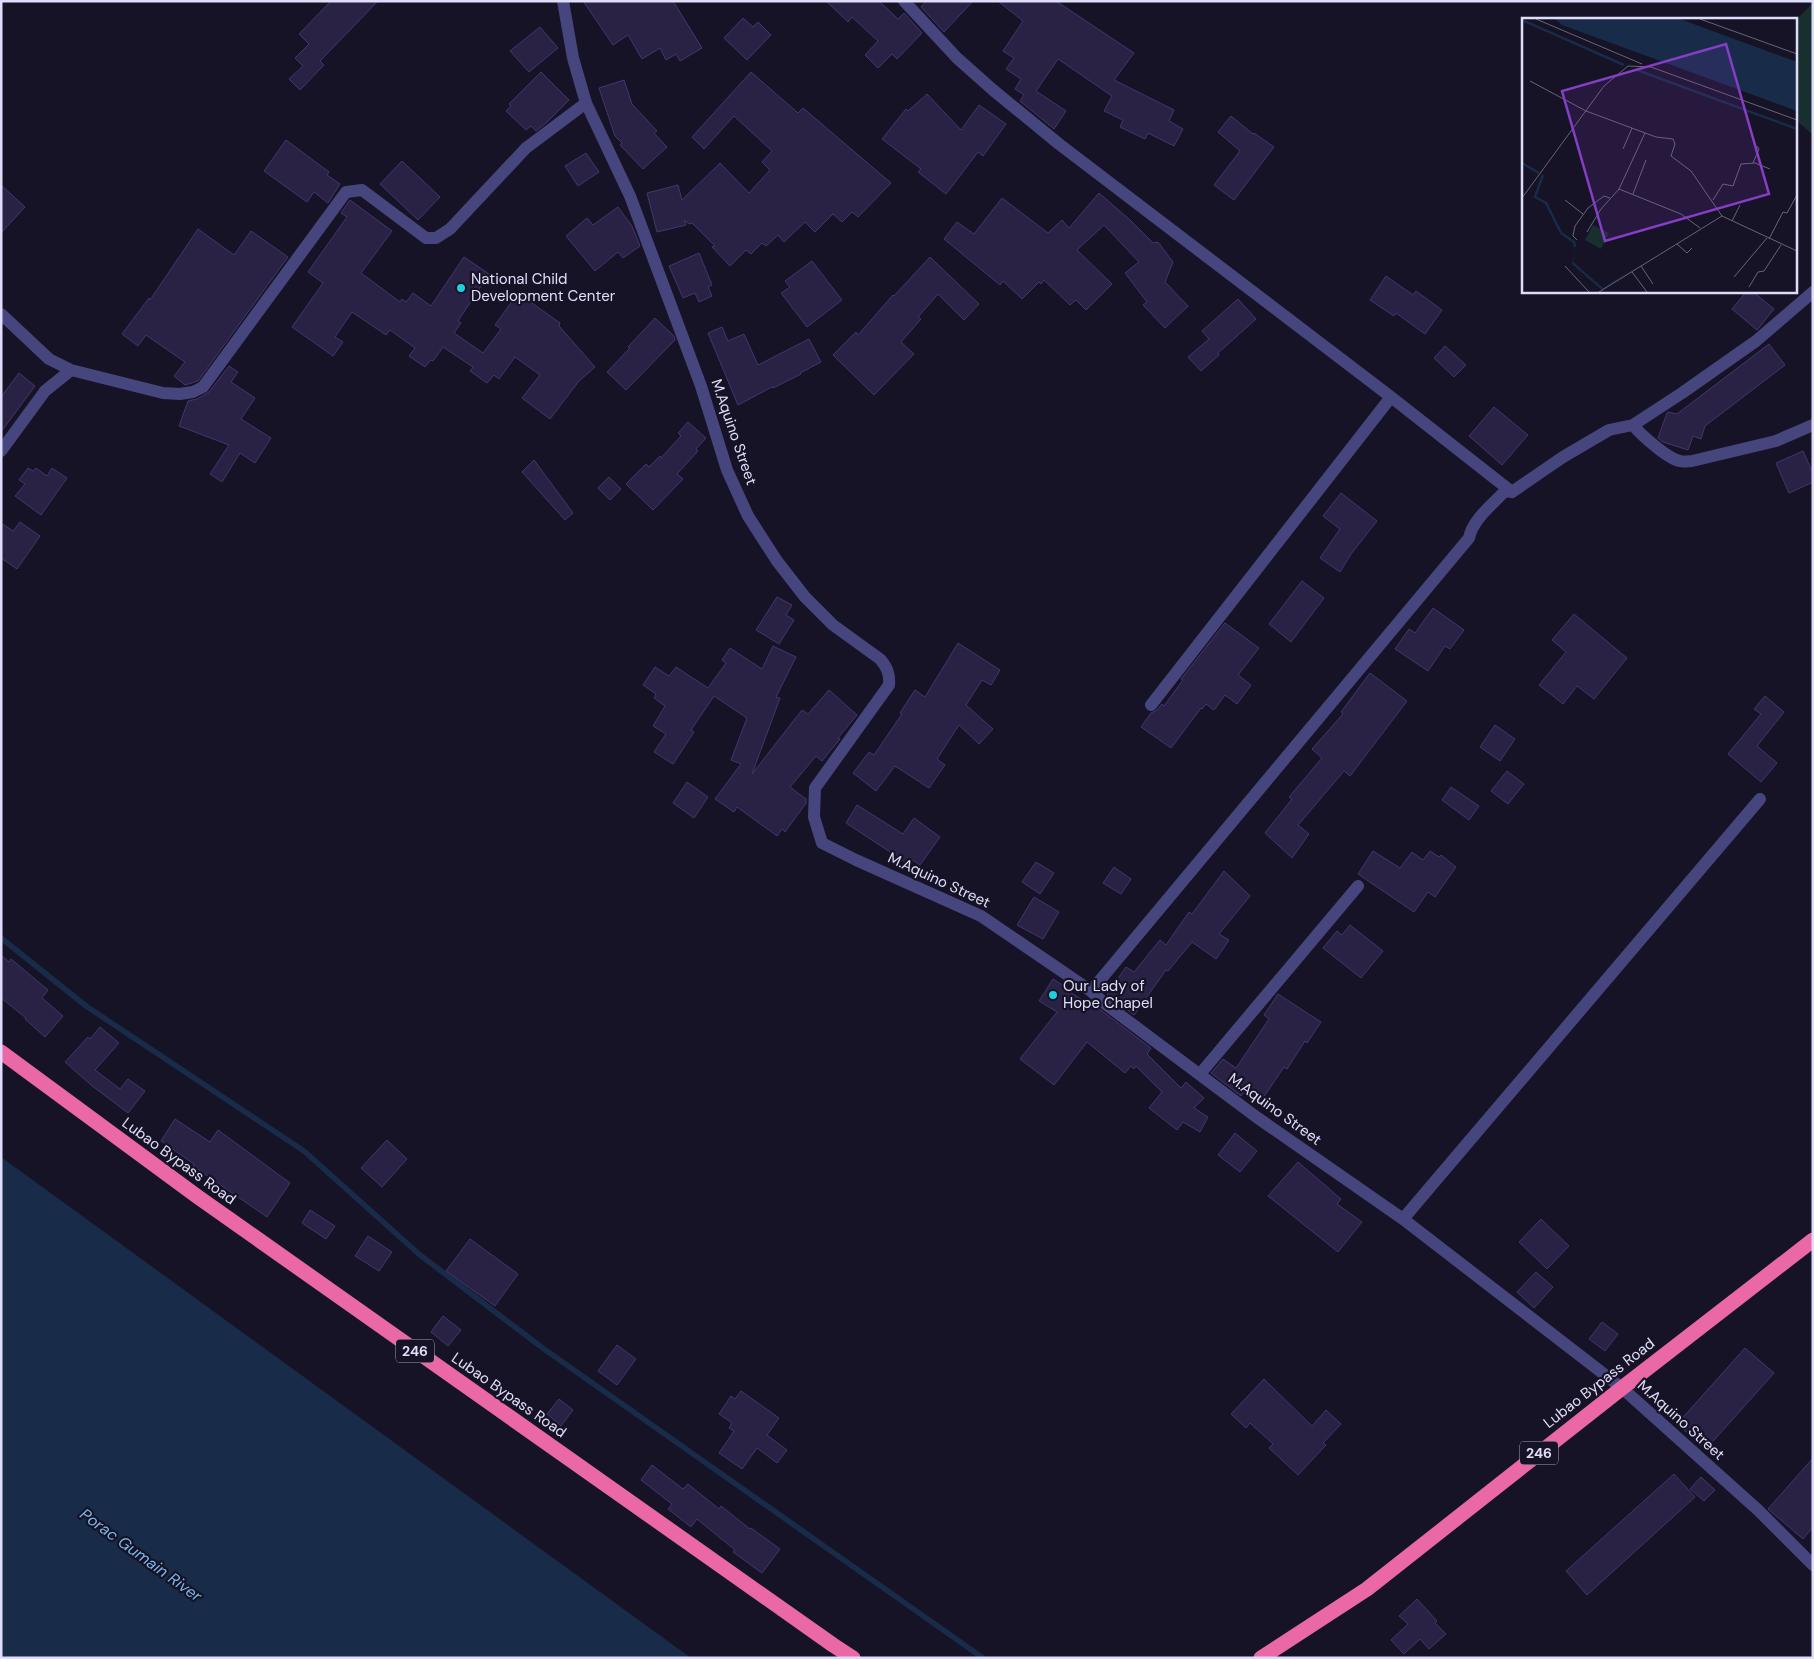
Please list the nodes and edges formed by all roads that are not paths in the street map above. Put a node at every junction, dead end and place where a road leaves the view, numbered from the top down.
1 (563, 1) edge
2 (904, 1) edge
3 (586, 103) junction
4 (1813, 292) edge
5 (1, 314) edge
6 (71, 370) junction
7 (1391, 397) junction
8 (1633, 425) junction
9 (1813, 425) edge
10 (1, 451) edge
11 (1512, 492) junction
12 (1152, 705) dead end
13 (1760, 798) dead end
14 (1358, 886) dead end
15 (1091, 991) junction
16 (1, 1052) edge
17 (1200, 1074) junction
18 (1403, 1219) junction
19 (1813, 1240) edge
20 (1622, 1388) junction
21 (1813, 1564) edge
22 (853, 1658) edge
23 (1261, 1658) edge

1 - 3 street, M.Aquino Street
2 - 7 street
3 - 6 street
3 - 15 street, M.Aquino Street
4 - 8 street
5 - 6 street
6 - 10 street
7 - 11 street
7 - 12 street
8 - 9 street
8 - 11 street
11 - 15 street
13 - 18 street
14 - 17 street
15 - 17 street, M.Aquino Street
16 - 22 highway, Lubao Bypass Road / 246
17 - 18 street, M.Aquino Street
18 - 20 street, M.Aquino Street
19 - 20 highway, Lubao Bypass Road / 246
20 - 21 street, M.Aquino Street
20 - 23 highway, Lubao Bypass Road / 246

